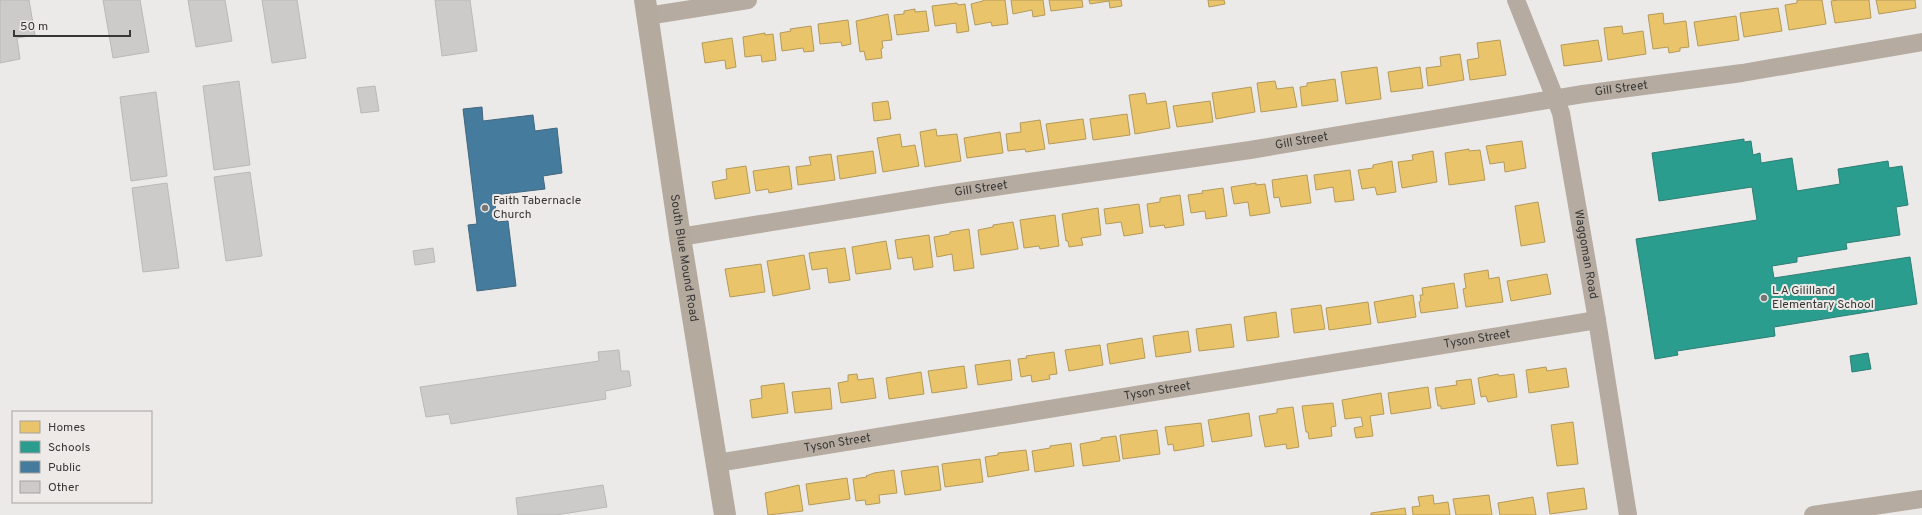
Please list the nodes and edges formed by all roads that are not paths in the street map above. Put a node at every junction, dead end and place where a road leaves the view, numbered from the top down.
1 (748, 0) edge
2 (1516, 0) edge
3 (646, 8) edge
4 (1922, 42) edge
5 (1555, 99) junction
6 (680, 237) junction
7 (1597, 320) junction
8 (717, 463) junction
9 (1922, 499) edge
10 (725, 515) edge
11 (1628, 515) edge
12 (1813, 515) edge

1 - 3 street
2 - 5 street, Waggoman Road
3 - 6 main road, South Blue Mound Road
4 - 5 street, Gill Street
5 - 6 street, Gill Street
5 - 7 street, Waggoman Road
6 - 8 main road, South Blue Mound Road
7 - 8 street, Tyson Street
7 - 11 street, Waggoman Road
8 - 10 main road, South Blue Mound Road
9 - 12 street

